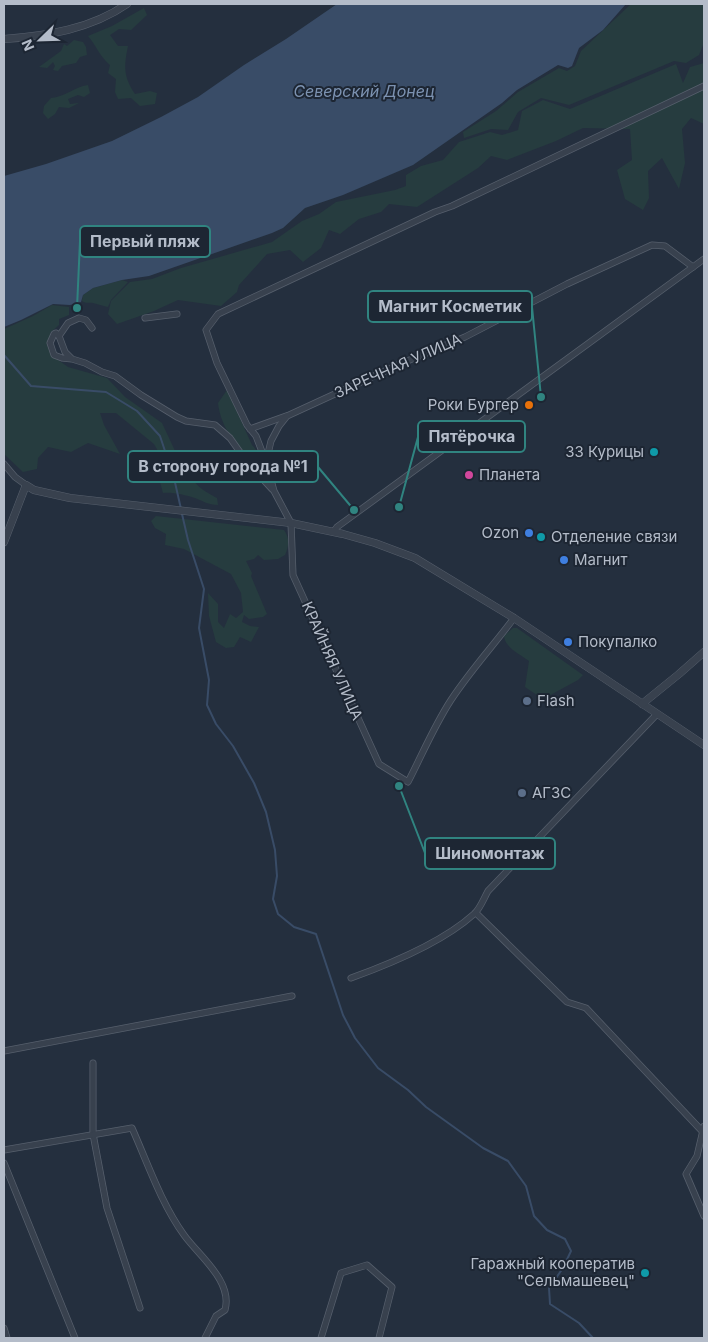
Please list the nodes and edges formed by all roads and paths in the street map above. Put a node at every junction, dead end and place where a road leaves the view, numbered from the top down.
1 (126, 4) edge
2 (4, 39) edge
3 (704, 86) edge
4 (704, 259) edge
5 (693, 267) junction
6 (177, 314) dead end
7 (145, 318) dead end
8 (92, 328) dead end
9 (59, 336) junction
10 (72, 359) junction
11 (287, 416) junction
12 (250, 428) junction
13 (266, 462) junction
14 (4, 464) edge
15 (26, 485) junction
16 (274, 491) junction
17 (291, 523) junction
18 (334, 531) junction
19 (4, 542) edge
20 (514, 618) junction
21 (704, 652) edge
22 (642, 704) junction
23 (657, 714) junction
24 (704, 745) edge
25 (476, 913) junction
26 (351, 978) dead end
27 (292, 996) dead end
28 (4, 1051) edge
29 (93, 1063) dead end
30 (703, 1129) edge
31 (93, 1134) junction
32 (4, 1150) edge
33 (4, 1163) edge
34 (704, 1216) edge
35 (140, 1308) dead end
36 (4, 1328) edge
37 (7, 1338) edge
38 (75, 1338) edge
39 (204, 1338) edge
40 (321, 1338) edge
41 (379, 1338) edge

1 - 2 street
3 - 12 street
4 - 5 street
5 - 11 street, ЗАРЕЧНАЯ УЛИЦА
5 - 18 street
6 - 7 street
8 - 9 street
9 - 10 street
9 - 10 street
10 - 16 street
11 - 12 street, ЗАРЕЧНАЯ УЛИЦА
11 - 13 street
12 - 13 street
13 - 16 street
14 - 15 street
15 - 17 street
15 - 19 street
16 - 17 street
17 - 18 street
17 - 20 street, КРАЙНЯЯ УЛИЦА
18 - 20 street
20 - 22 street
21 - 22 street
22 - 23 street
23 - 24 street
23 - 25 street
25 - 26 street
25 - 30 street
27 - 28 street
29 - 31 street
30 - 34 street
31 - 32 street
31 - 35 street
31 - 39 street
33 - 38 street
36 - 37 street
40 - 41 street

